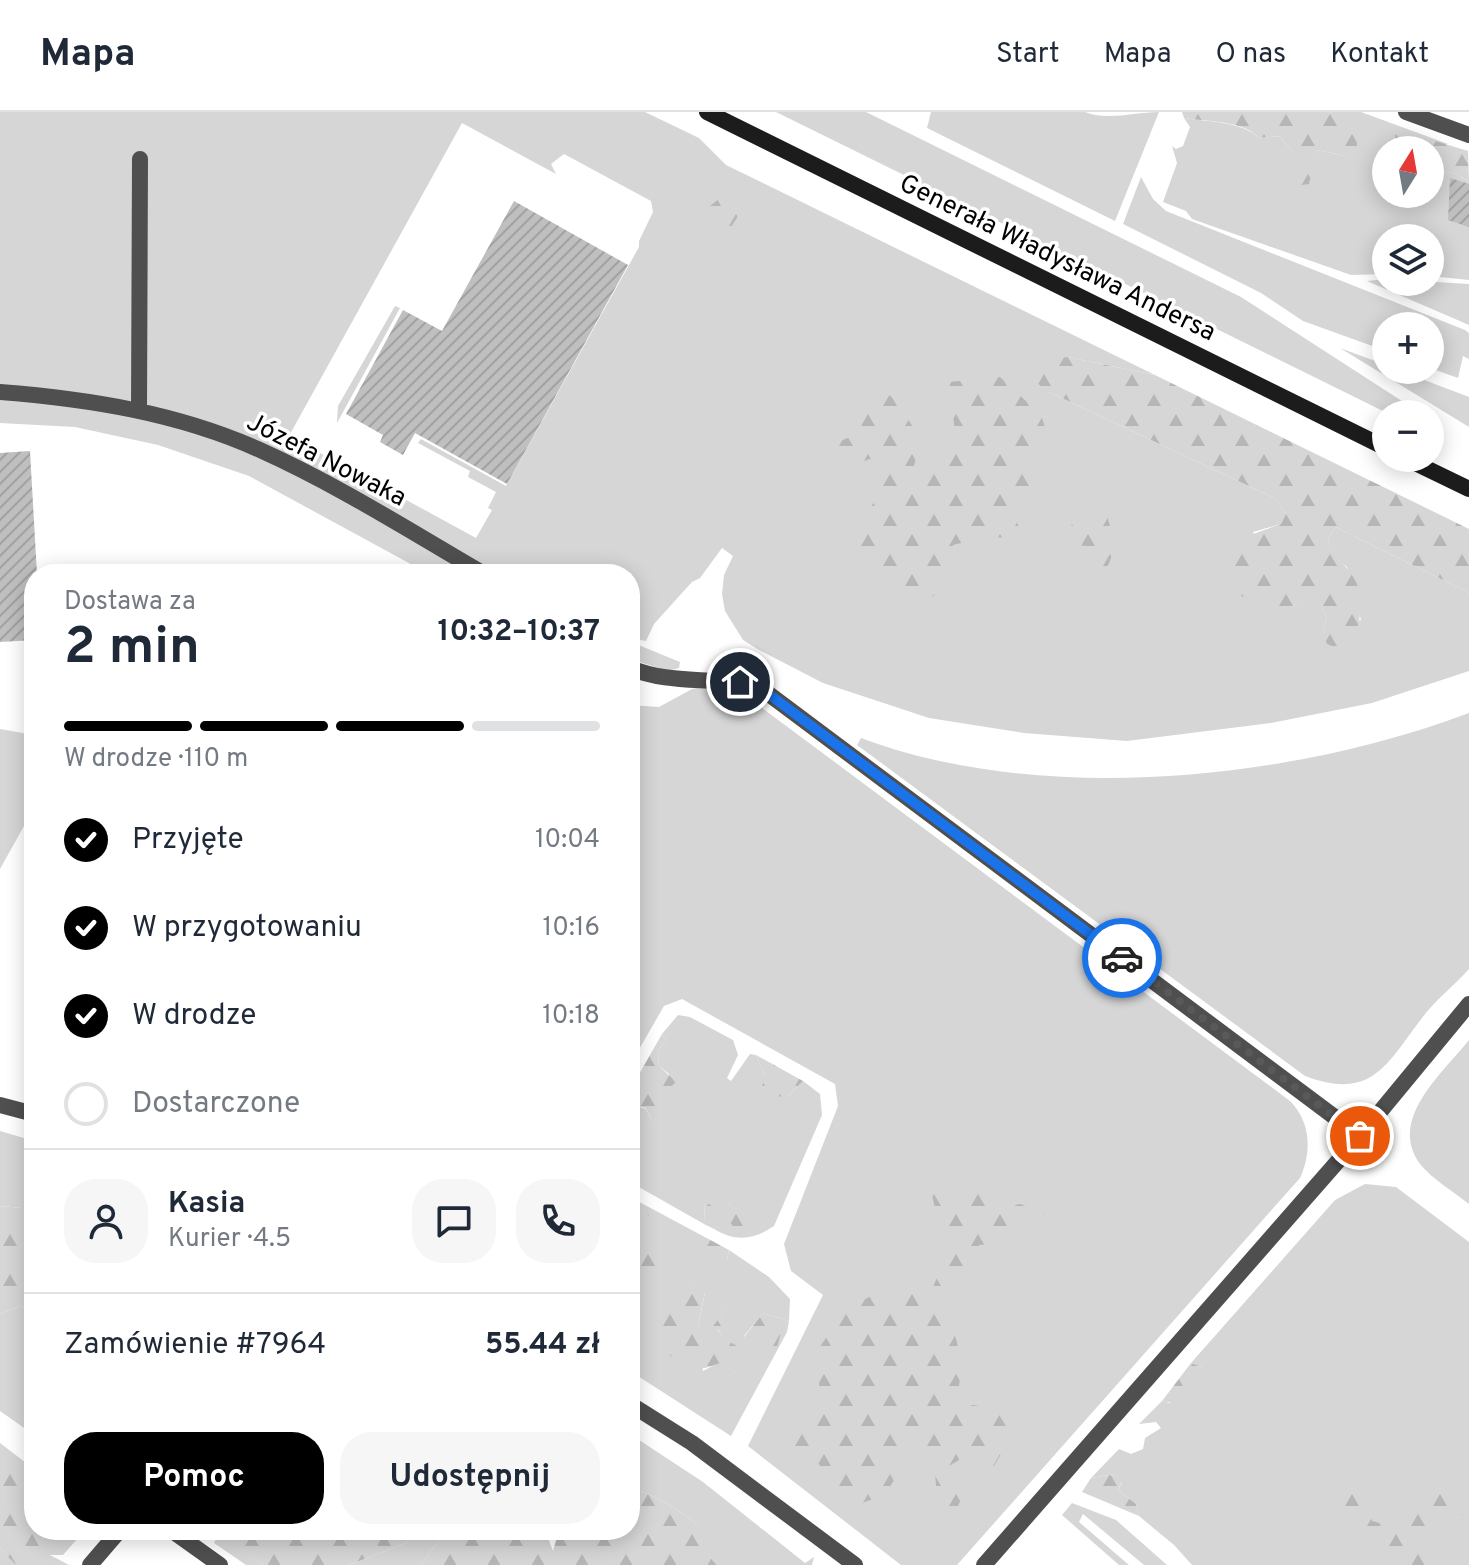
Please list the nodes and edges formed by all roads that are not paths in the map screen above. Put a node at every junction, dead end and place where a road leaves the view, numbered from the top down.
1 (707, 112) edge
2 (1406, 112) edge
3 (1469, 135) edge
4 (140, 159) dead end
5 (0, 392) edge
6 (139, 410) junction
7 (1372, 441) edge
8 (1434, 472) edge
9 (1469, 489) edge
10 (467, 564) edge
11 (640, 671) edge
12 (1469, 1004) edge
13 (0, 1105) edge
14 (24, 1111) edge
15 (1360, 1136) junction
16 (640, 1410) edge
17 (111, 1540) edge
18 (185, 1540) edge
19 (90, 1565) edge
20 (220, 1565) edge
21 (855, 1565) edge
22 (984, 1565) edge

1 - 7 main road, Generała Władysława Andersa
2 - 3 street
4 - 6 street
5 - 6 street, Józefa Nowaka
6 - 10 street, Józefa Nowaka
8 - 9 main road
11 - 15 street
12 - 15 street
13 - 14 street
15 - 22 street
16 - 21 street
17 - 19 street
18 - 20 street

